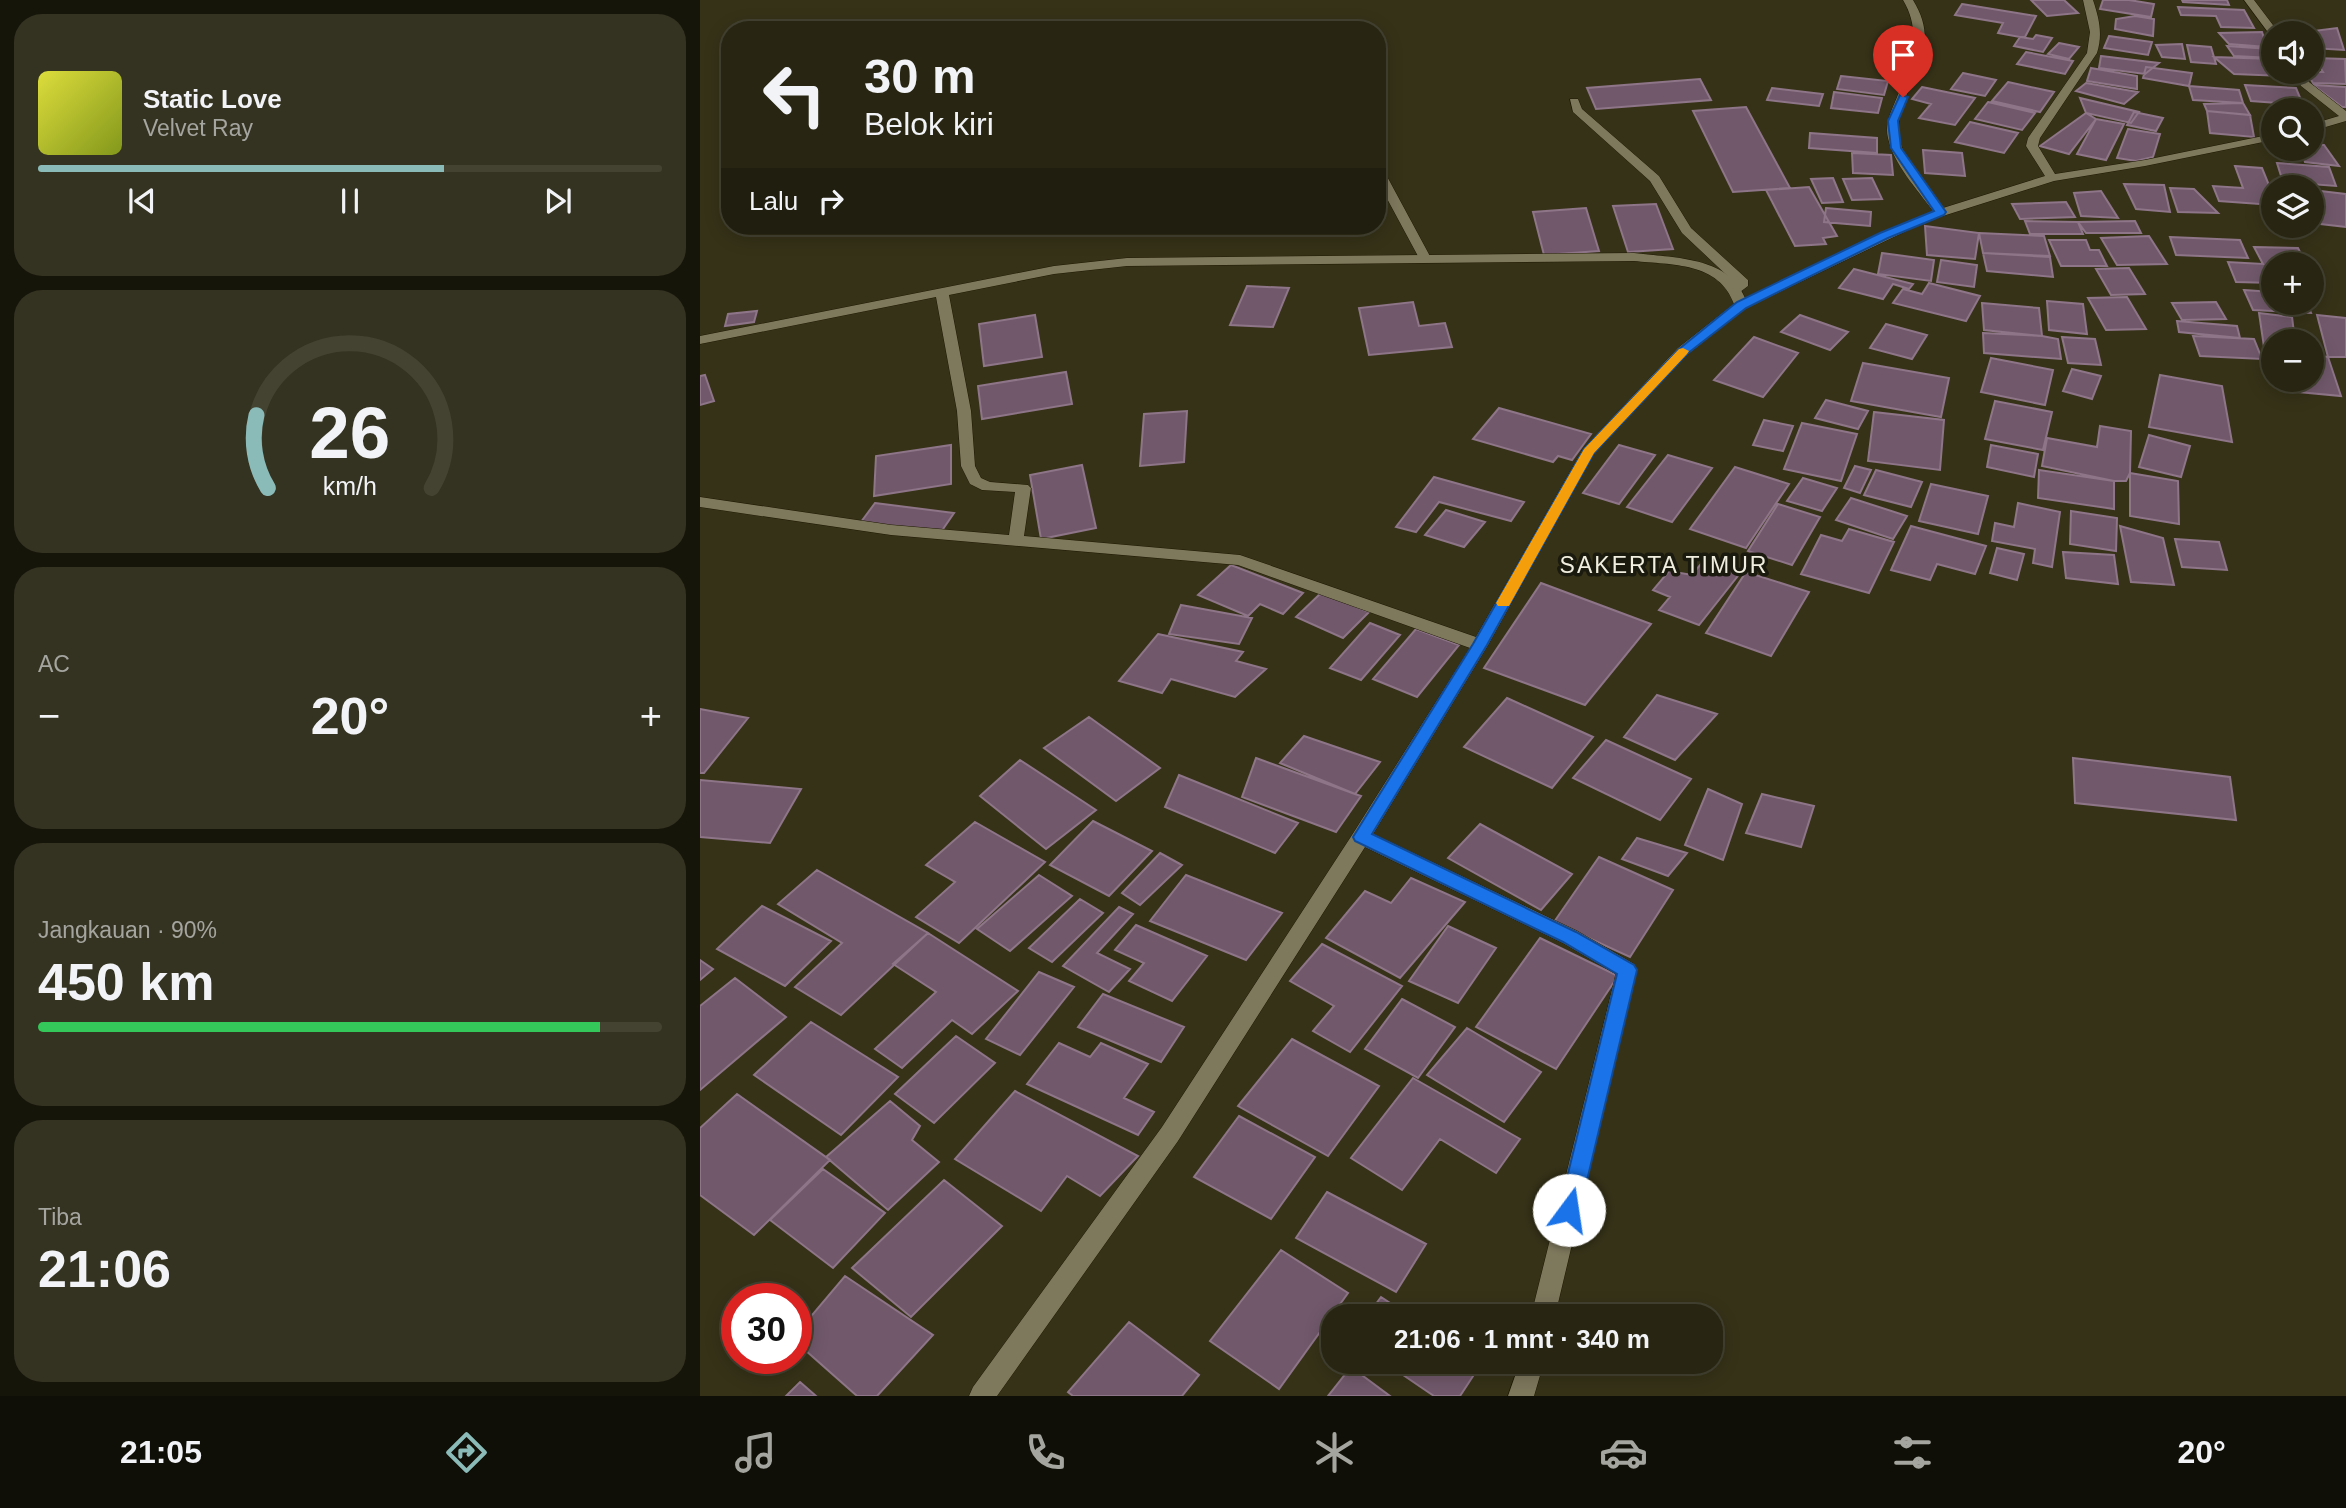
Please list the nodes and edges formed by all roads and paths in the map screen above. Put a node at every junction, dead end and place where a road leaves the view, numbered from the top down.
1 (1908, 0) edge
2 (2088, 0) edge
3 (2249, 0) edge
4 (2265, 21) edge
5 (2305, 84) edge
6 (1574, 101) dead end
7 (2346, 117) edge
8 (2324, 124) edge
9 (2261, 139) edge
10 (2052, 178) junction
11 (1386, 186) edge
12 (1940, 212) junction
13 (1425, 258) junction
14 (942, 294) junction
15 (1738, 297) junction
16 (700, 340) edge
17 (700, 502) edge
18 (1016, 540) junction
19 (1480, 645) junction
20 (1361, 837) junction
21 (1546, 1304) edge
22 (1528, 1374) edge
23 (982, 1396) edge
24 (1521, 1396) edge

1 - 12 street
2 - 10 street
3 - 4 street
5 - 7 street
6 - 15 street
7 - 8 street
9 - 10 street
10 - 12 street
11 - 13 street
12 - 15 street
13 - 14 street
13 - 15 street
14 - 16 street
14 - 18 street
15 - 19 street
17 - 18 street
18 - 19 street
19 - 20 street
20 - 21 street
20 - 23 street
22 - 24 street

